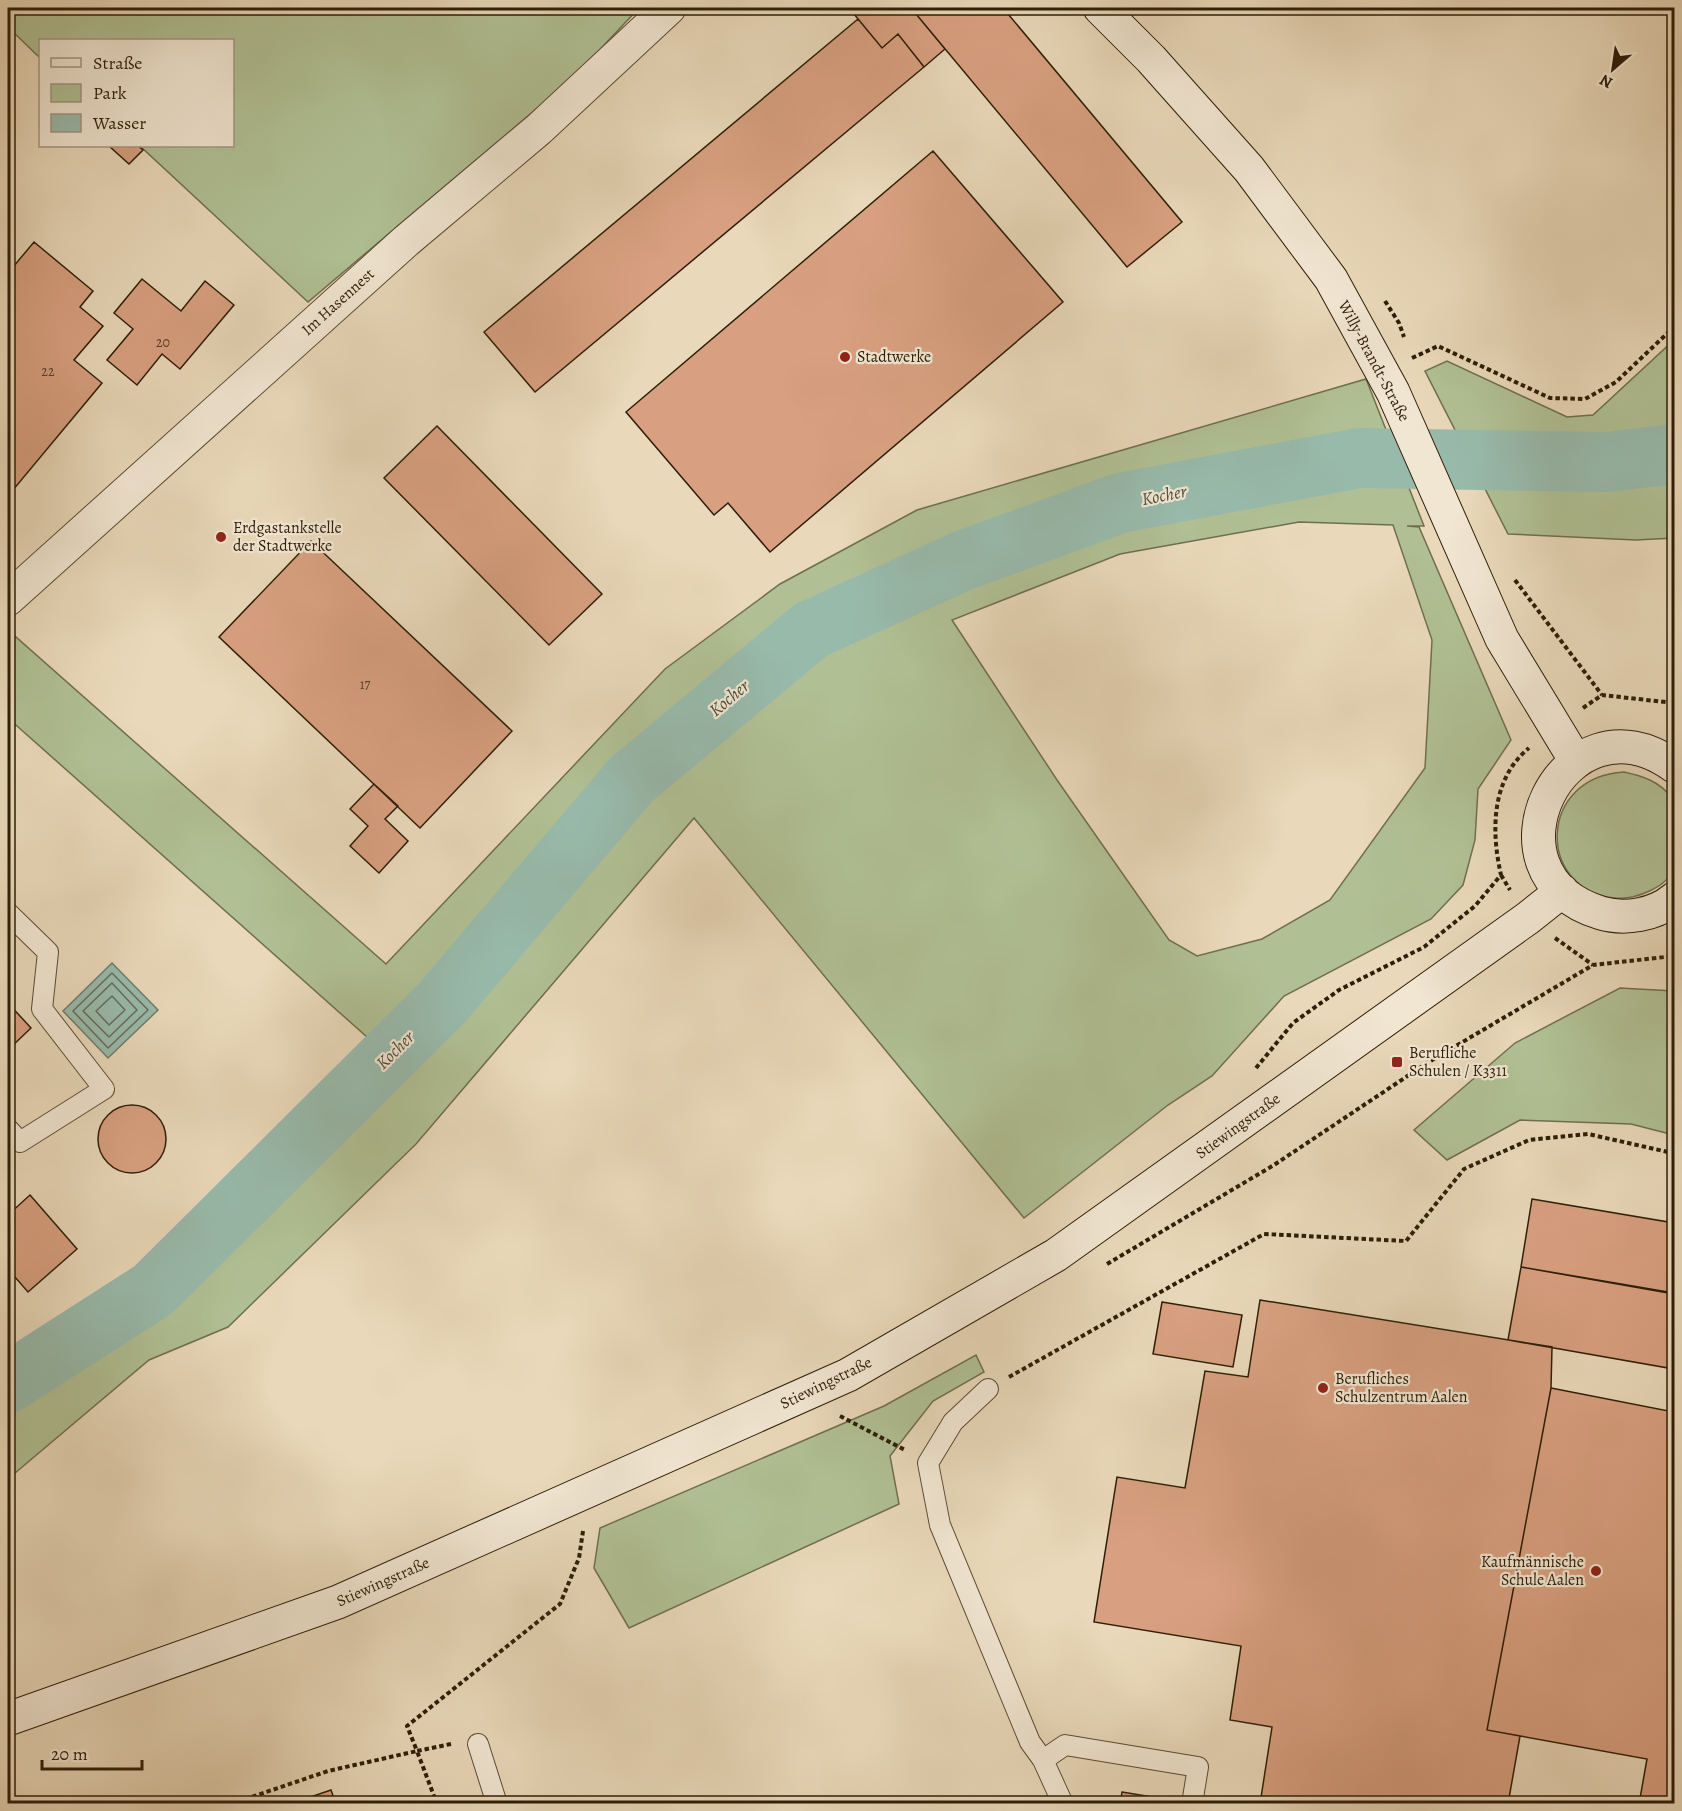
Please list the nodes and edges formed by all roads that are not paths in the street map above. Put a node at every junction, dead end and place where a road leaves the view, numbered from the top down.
1 (669, 8) edge
2 (1100, 8) edge
3 (8, 599) edge
4 (1576, 761) junction
5 (1674, 766) edge
6 (1562, 891) junction
7 (1674, 899) edge
8 (8, 913) edge
9 (8, 1129) edge
10 (988, 1389) road end
11 (8, 1719) edge
12 (478, 1744) road end
13 (1043, 1760) junction
14 (497, 1803) edge
15 (1063, 1803) edge
16 (1192, 1803) edge

1 - 3 main road, Im Hasennest
2 - 4 main road, Willy-Brandt-Straße
4 - 5 main road
4 - 6 main road
6 - 7 main road
6 - 11 main road, Stiewingstraße
8 - 9 lane
10 - 13 lane
12 - 14 lane
13 - 15 lane
13 - 16 lane

